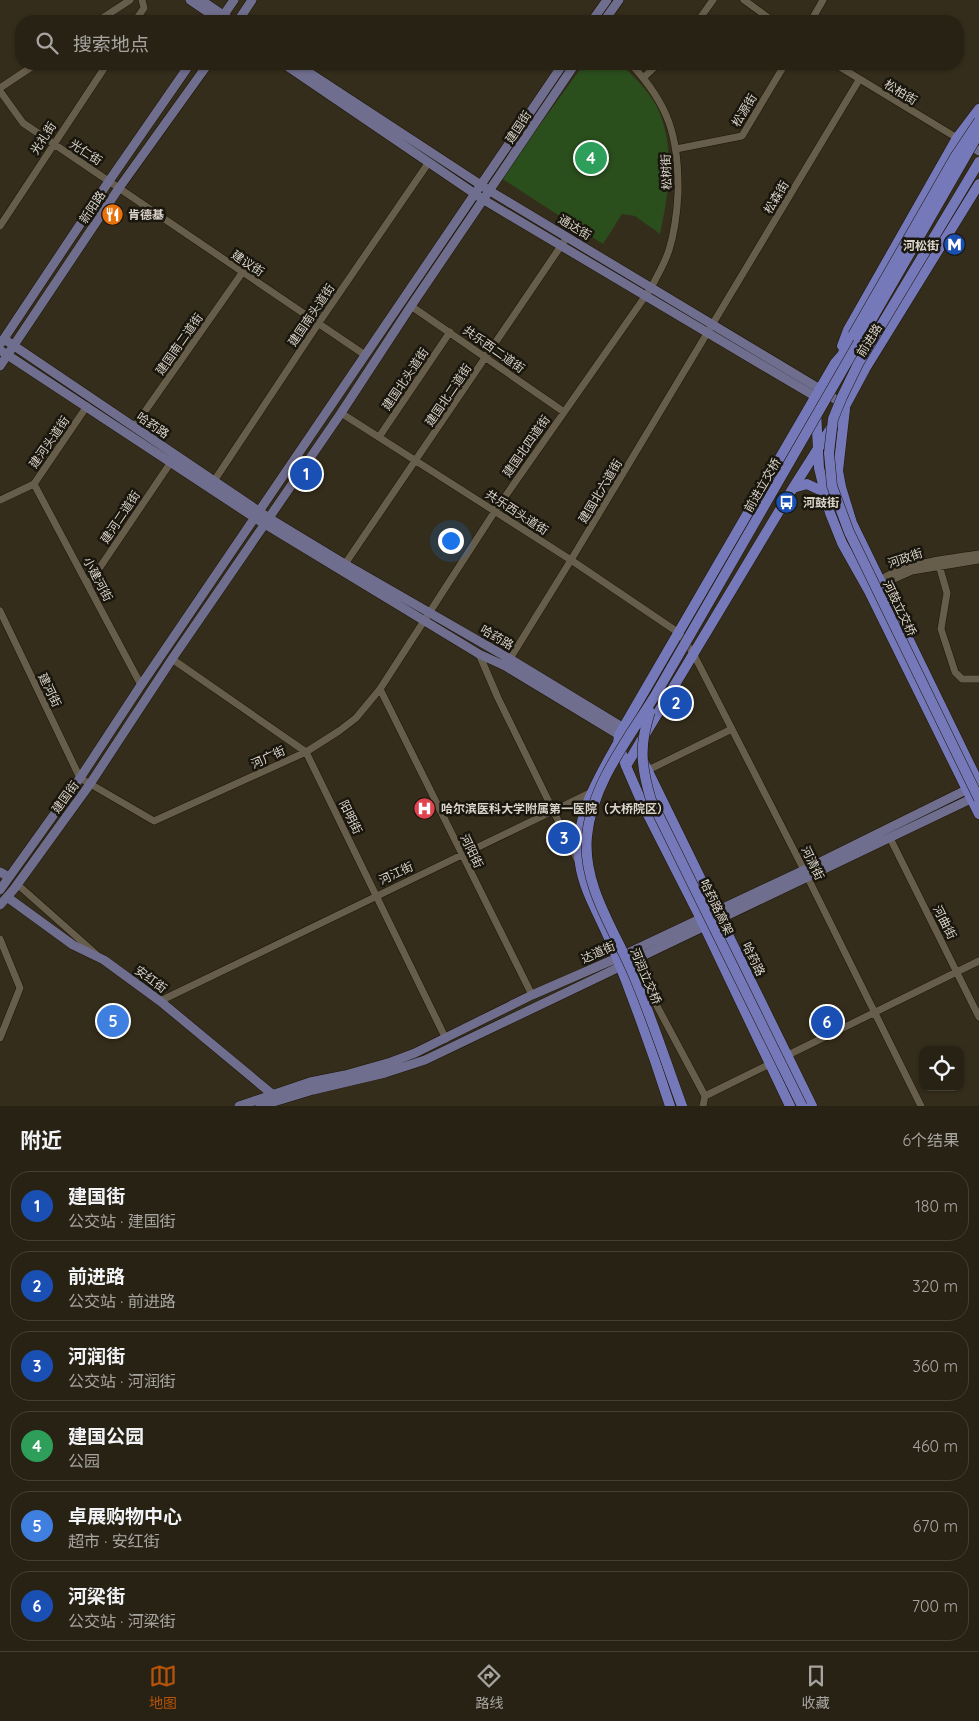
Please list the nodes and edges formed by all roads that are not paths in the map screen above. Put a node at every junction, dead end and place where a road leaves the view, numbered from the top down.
1 (130, 0) edge
2 (142, 0) edge
3 (190, 0) edge
4 (201, 0) edge
5 (234, 0) edge
6 (252, 0) edge
7 (606, 0) edge
8 (619, 0) edge
9 (713, 0) edge
10 (744, 0) edge
11 (824, 0) edge
12 (107, 15) edge
13 (139, 15) edge
14 (213, 15) edge
15 (216, 15) edge
16 (224, 15) edge
17 (242, 15) edge
18 (596, 15) edge
19 (608, 15) edge
20 (702, 15) edge
21 (765, 15) edge
22 (815, 15) edge
23 (28, 70) edge
24 (103, 70) edge
25 (186, 70) edge
26 (204, 70) edge
27 (293, 70) edge
28 (305, 70) edge
29 (559, 70) edge
30 (571, 70) edge
31 (636, 70) edge
32 (652, 70) edge
33 (781, 70) edge
34 (843, 70) edge
35 (643, 78) junction
36 (859, 80) junction
37 (0, 90) edge
38 (979, 109) edge
39 (979, 121) edge
40 (965, 129) junction
41 (979, 133) edge
42 (957, 138) junction
43 (979, 138) edge
44 (53, 144) junction
45 (676, 149) junction
46 (979, 151) edge
47 (429, 162) junction
48 (979, 162) edge
49 (109, 181) junction
50 (979, 184) edge
51 (481, 185) junction
52 (120, 188) junction
53 (490, 191) junction
54 (475, 194) junction
55 (484, 200) junction
56 (0, 226) edge
57 (567, 237) junction
58 (561, 246) junction
59 (242, 273) junction
60 (648, 292) junction
61 (411, 306) junction
62 (318, 324) junction
63 (710, 329) junction
64 (450, 332) junction
65 (2, 346) edge
66 (14, 346) junction
67 (365, 355) junction
68 (487, 358) junction
69 (835, 363) junction
70 (0, 366) edge
71 (818, 393) junction
72 (88, 406) junction
73 (845, 406) junction
74 (564, 412) junction
75 (341, 413) junction
76 (134, 427) junction
77 (379, 437) junction
78 (818, 448) junction
79 (417, 460) junction
80 (171, 462) junction
81 (214, 481) junction
82 (34, 484) junction
83 (793, 488) junction
84 (824, 492) junction
85 (0, 500) edge
86 (495, 512) junction
87 (257, 515) junction
88 (267, 521) junction
89 (979, 554) edge
90 (571, 560) junction
91 (979, 560) edge
92 (346, 564) junction
93 (939, 565) junction
94 (881, 582) junction
95 (88, 585) junction
96 (869, 591) junction
97 (0, 611) edge
98 (427, 617) junction
99 (679, 633) junction
100 (694, 653) junction
101 (478, 654) junction
102 (172, 659) junction
103 (507, 663) junction
104 (979, 679) edge
105 (140, 685) junction
106 (380, 689) junction
107 (656, 694) junction
108 (732, 729) junction
109 (620, 735) junction
110 (636, 750) junction
111 (306, 752) junction
112 (626, 766) junction
113 (648, 770) junction
114 (80, 778) junction
115 (90, 784) junction
116 (979, 784) edge
117 (590, 794) junction
118 (974, 796) edge
119 (554, 811) junction
120 (979, 814) edge
121 (890, 838) junction
122 (588, 855) joint
123 (462, 856) junction
124 (580, 863) junction
125 (0, 872) edge
126 (806, 874) junction
127 (9, 877) junction
128 (17, 884) junction
129 (0, 890) edge
130 (377, 895) junction
131 (7, 897) junction
132 (0, 905) edge
133 (718, 915) junction
134 (702, 922) junction
135 (0, 940) edge
136 (104, 960) junction
137 (633, 961) junction
138 (979, 961) edge
139 (619, 962) junction
140 (957, 972) junction
141 (532, 995) junction
142 (160, 1001) junction
143 (874, 1014) junction
144 (979, 1017) edge
145 (0, 1038) edge
146 (446, 1039) junction
147 (788, 1056) junction
148 (771, 1064) junction
149 (272, 1094) junction
150 (705, 1096) junction
151 (282, 1103) edge
152 (239, 1106) edge
153 (260, 1106) edge
154 (670, 1106) edge
155 (682, 1106) edge
156 (703, 1106) edge
157 (790, 1106) edge
158 (802, 1106) edge
159 (812, 1106) edge
160 (921, 1106) edge

1 - 12 street
2 - 13 street
3 - 14 main road
4 - 15 main road
5 - 16 main road
6 - 17 main road
7 - 18 main road
8 - 19 main road
9 - 20 street
10 - 21 street
11 - 22 street
23 - 37 street
24 - 44 street, 光礼街
25 - 49 main road, 新阳路
26 - 52 main road, 新阳路
27 - 47 main road, 通达街
28 - 51 main road, 通达街
29 - 51 main road, 建国街
30 - 53 main road, 建国街
31 - 35 street, 松树街
32 - 35 street
33 - 45 street, 松源街
34 - 36 street, 松柏街
35 - 45 street, 松树街
36 - 42 street, 松柏街
36 - 63 street, 松森街
37 - 44 street, 光仁街
38 - 40 highway, 前进路
39 - 69 highway, 前进路, bridge
40 - 42 highway, 前进路
40 - 43 main road
41 - 107 highway, 前进立交桥, bridge
42 - 46 main road
42 - 69 highway, 前进路
44 - 49 street, 光仁街
44 - 56 street, 光礼街
45 - 60 street, 松树街
47 - 54 main road, 通达街
47 - 62 street, 建国南头道街
48 - 118 highway, 河鼓立交桥, bridge
49 - 52 street, 光仁街
49 - 65 main road, 新阳路
50 - 73 highway, 前进路
51 - 53 main road, 通达街
51 - 54 main road, 建国街
52 - 59 street, 建议街
52 - 66 main road, 新阳路
53 - 55 main road, 建国街
53 - 57 main road, 通达街
54 - 55 main road, 通达街
54 - 67 main road, 建国街
55 - 58 main road, 通达街
55 - 61 main road, 建国街
57 - 58 street, 建国北二道街
57 - 60 main road, 通达街
58 - 60 main road, 通达街
58 - 68 street, 建国北二道街
59 - 62 street, 建议街
59 - 76 street, 建国南二道街
60 - 63 main road, 通达街
60 - 74 street, 建国北四道街
61 - 64 street, 共乐西二道街
61 - 75 main road, 建国街
62 - 67 street, 建议街
62 - 81 street, 建国南头道街
63 - 71 main road, 通达街
63 - 90 street, 建国北六道街
64 - 68 street, 共乐西二道街
64 - 77 street, 建国北头道街
65 - 66 main road, 新阳路
65 - 70 main road, 新阳路
65 - 72 main road, 哈药路
66 - 76 main road, 哈药路
67 - 87 main road, 建国街
68 - 74 street, 共乐西二道街
68 - 79 street, 建国北二道街
69 - 71 highway, 前进路
71 - 73 main road, 通达街
71 - 78 highway
71 - 99 highway, 前进路
72 - 80 main road, 哈药路
72 - 82 street, 建河头道街
73 - 78 highway, 前进路
73 - 94 highway
74 - 86 street, 建国北四道街
75 - 77 street, 共乐西头道街
75 - 88 main road, 建国街
76 - 81 main road, 哈药路
77 - 79 street, 共乐西头道街
78 - 83 highway, 前进路
78 - 84 highway
79 - 86 street, 共乐西头道街
79 - 92 street, 建国北二道街
80 - 87 main road, 哈药路
80 - 95 street, 建河二道街
81 - 87 main road, 哈药路
82 - 85 street, 建河头道街
82 - 95 street, 小建河街
83 - 84 highway
83 - 100 highway, 前进路
84 - 96 highway
86 - 90 street, 共乐西头道街
86 - 98 street, 建国北四道街
87 - 88 main road, 哈药路
87 - 105 main road, 建国街
88 - 92 main road, 哈药路
88 - 98 main road, 哈药路
88 - 102 main road, 建国街
89 - 94 street, 河政街
90 - 99 street, 共乐西头道街
90 - 103 street, 建国北六道街
91 - 93 street, 河政街
92 - 98 main road, 哈药路
93 - 94 street, 河政街
93 - 104 street
94 - 96 street, 河政街
94 - 116 highway
95 - 105 street, 小建河街
96 - 118 highway
97 - 114 street, 建河街
98 - 101 main road, 哈药路
98 - 103 main road, 哈药路
98 - 106 street, 河广街
99 - 100 street, 河清街
99 - 109 highway, 前进路
100 - 108 street, 河清街
100 - 110 highway, 前进路
101 - 103 main road, 哈药路
101 - 119 street
102 - 111 street, 阳明街
102 - 115 main road, 建国街
103 - 109 main road, 哈药路
105 - 114 main road, 建国街
106 - 111 street, 河广街
106 - 123 street, 河阳街
107 - 122 highway, 前进立交桥, bridge
107 - 158 highway, 哈药路高架, bridge
108 - 113 street
108 - 126 street, 河清街
109 - 110 highway, 哈药路
109 - 112 highway
109 - 117 highway
110 - 112 highway, 前进路
110 - 113 highway, 哈药路
111 - 115 street, 河广街
111 - 130 street, 阳明街
112 - 134 highway
113 - 133 highway, 哈药路
114 - 115 street, 河广街
114 - 127 main road, 建国街
115 - 128 main road, 建国街
116 - 118 main road
117 - 119 street, 河江街
117 - 124 highway
118 - 120 highway
118 - 121 main road
118 - 126 main road
119 - 123 street, 河江街
119 - 124 street
121 - 126 main road
121 - 140 street, 河曲街
122 - 155 highway, 河润立交桥, bridge
123 - 130 street, 河江街
123 - 141 street, 河阳街
124 - 139 highway
125 - 127 main road
126 - 133 main road, 达道街
126 - 143 street, 河清街
127 - 129 main road, 建国街
128 - 131 main road, 建国街
128 - 136 street
130 - 142 street, 河江街
130 - 146 street, 阳明街
131 - 132 main road, 建国街
131 - 136 main road, 安红街
133 - 134 main road, 达道街
133 - 147 highway, 哈药路
134 - 137 main road, 达道街
134 - 139 main road, 达道街
134 - 148 highway
135 - 145 street
136 - 142 main road, 安红街
137 - 139 main road, 达道街
137 - 150 street
138 - 140 street
139 - 141 main road, 达道街
139 - 151 main road, 达道街
139 - 154 highway
140 - 143 street
140 - 144 street, 河曲街
141 - 146 main road, 达道街
142 - 149 main road, 安红街
143 - 147 street
143 - 160 street, 河清街
146 - 149 main road, 达道街
147 - 148 street
147 - 159 highway, 哈药路
148 - 150 street
148 - 157 highway
149 - 151 street
149 - 152 main road, 达道街
150 - 156 street
151 - 153 main road, 达道街

